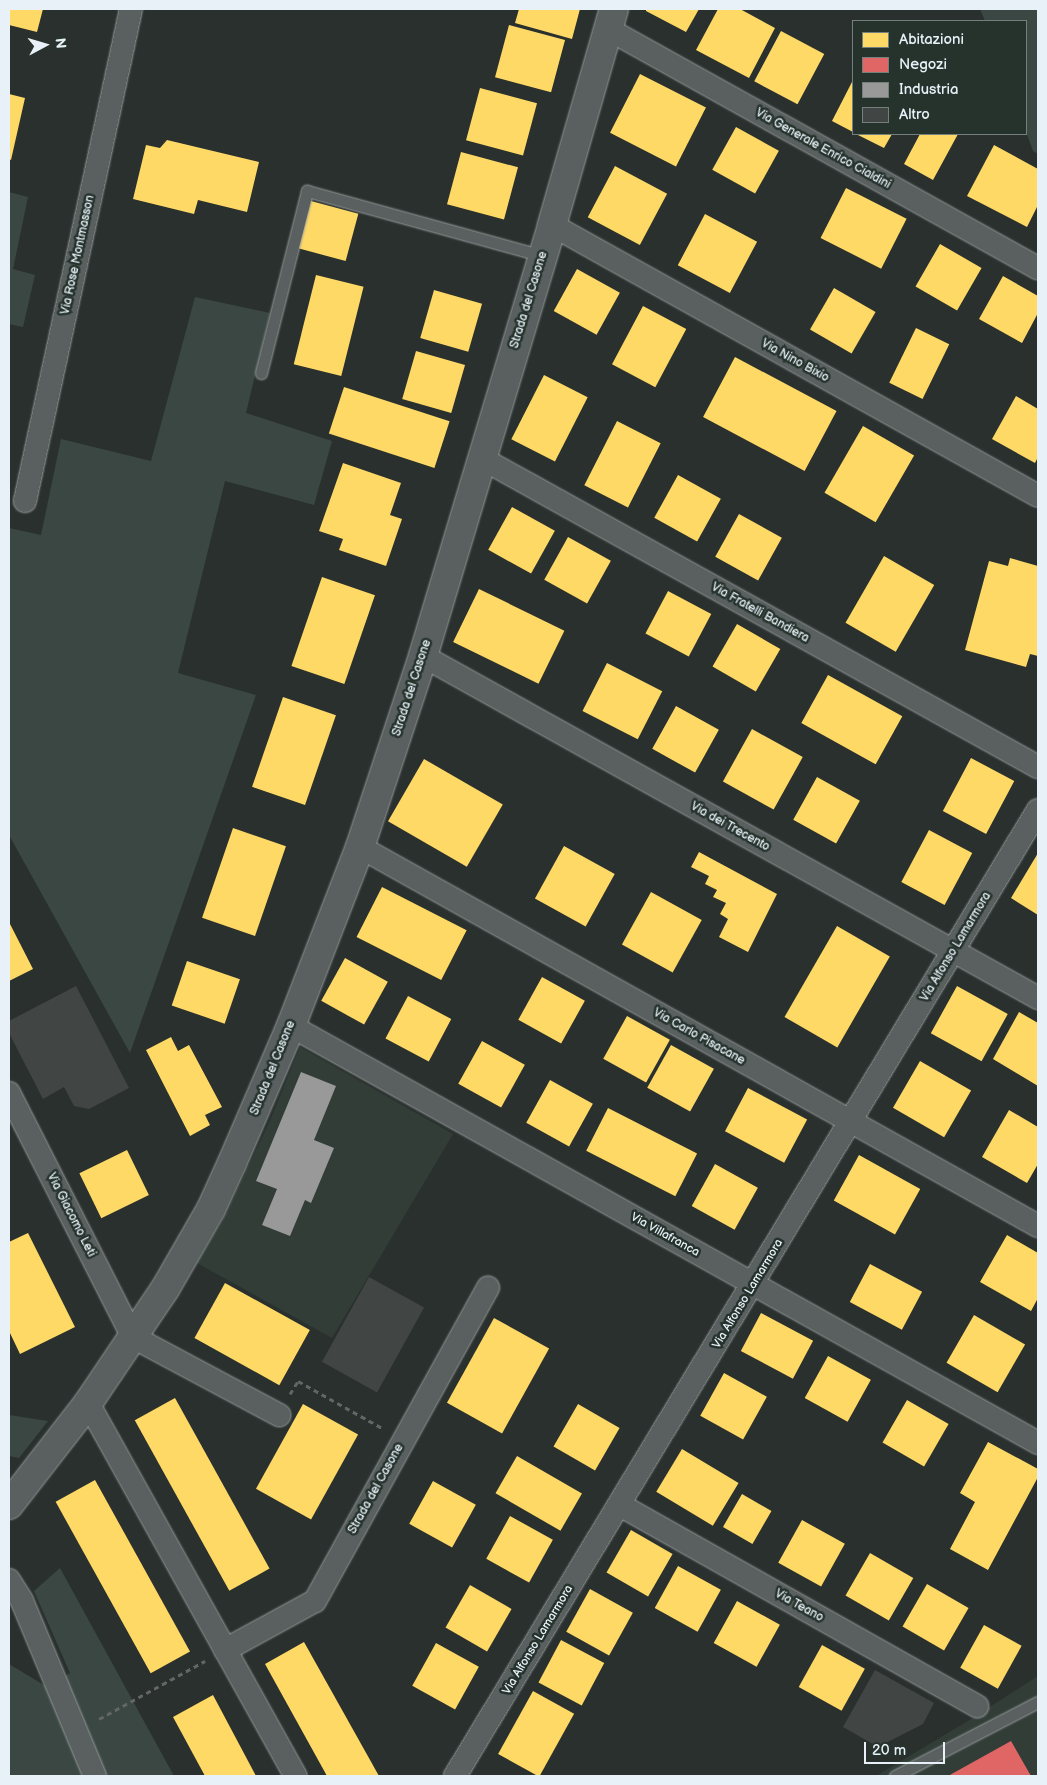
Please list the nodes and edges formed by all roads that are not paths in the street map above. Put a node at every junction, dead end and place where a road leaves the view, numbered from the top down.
1 (131, 9) edge
2 (611, 19) edge
3 (552, 225) junction
4 (543, 256) junction
5 (1038, 268) edge
6 (261, 373) dead end
7 (481, 458) junction
8 (1038, 496) edge
9 (25, 501) dead end
10 (422, 656) junction
11 (1038, 768) edge
12 (1038, 810) edge
13 (360, 848) junction
14 (954, 951) junction
15 (1038, 998) edge
16 (291, 1026) junction
17 (9, 1093) edge
18 (852, 1122) junction
19 (1038, 1226) edge
20 (754, 1284) junction
21 (488, 1288) dead end
22 (133, 1337) junction
23 (88, 1402) junction
24 (279, 1415) road end
25 (1038, 1443) edge
26 (9, 1505) edge
27 (620, 1505) junction
28 (9, 1580) edge
29 (225, 1650) junction
30 (1038, 1702) edge
31 (977, 1706) dead end
32 (95, 1776) edge
33 (296, 1776) edge
34 (455, 1776) edge
35 (895, 1776) edge

1 - 9 street, Via Rose Montmasson
2 - 3 street, Strada del Casone
2 - 5 street, Via Generale Enrico Cialdini
3 - 4 street, Strada del Casone
3 - 8 street, Via Nino Bixio
4 - 6 lane
4 - 7 street, Strada del Casone
7 - 10 street, Strada del Casone
7 - 11 street, Via Fratelli Bandiera
10 - 13 street, Strada del Casone
10 - 14 street, Via dei Trecento
12 - 14 street, Via Alfonso Lamarmora
13 - 16 street, Strada del Casone
13 - 18 street, Via Carlo Pisacane
14 - 15 street, Via dei Trecento
14 - 18 street, Via Alfonso Lamarmora
16 - 20 street, Via Villafranca
16 - 22 street, Strada del Casone
17 - 22 street, Via Giacomo Leti
18 - 19 street, Via Carlo Pisacane
18 - 20 street, Via Alfonso Lamarmora
20 - 25 street, Via Villafranca
20 - 27 street, Via Alfonso Lamarmora
21 - 29 street, Strada del Casone
22 - 23 street, Strada del Casone
22 - 24 street
23 - 26 street, Strada del Casone
23 - 29 street
27 - 31 street, Via Teano
27 - 34 street, Via Alfonso Lamarmora
28 - 32 street
29 - 33 street
30 - 35 lane

